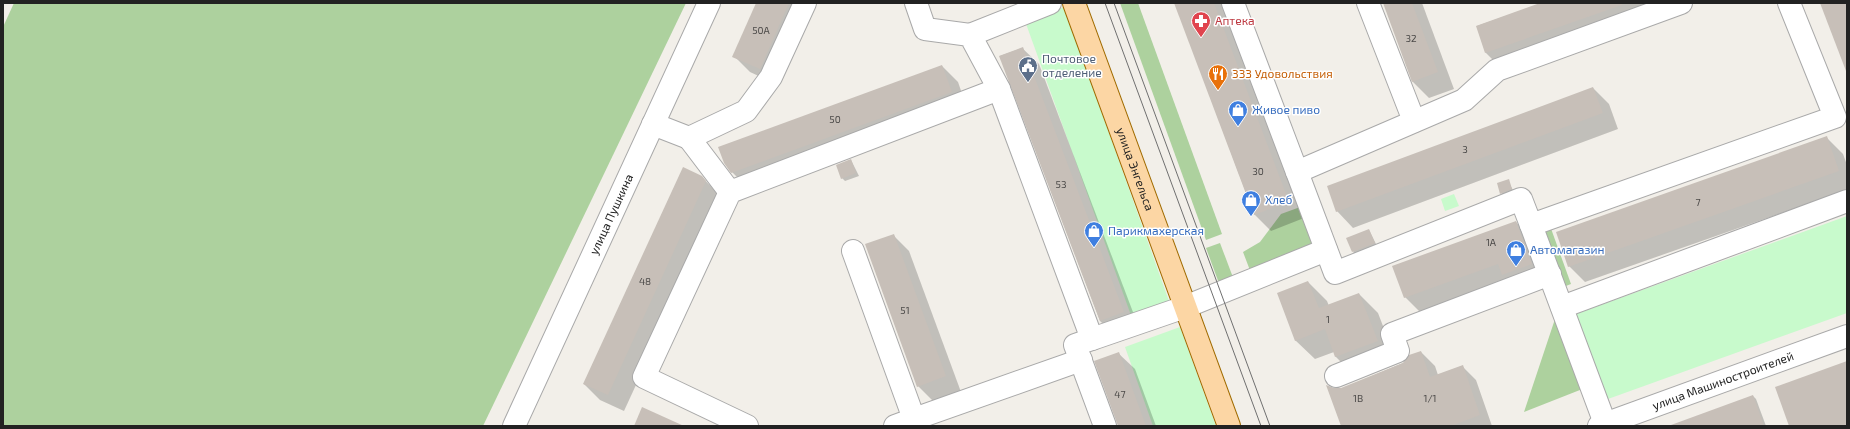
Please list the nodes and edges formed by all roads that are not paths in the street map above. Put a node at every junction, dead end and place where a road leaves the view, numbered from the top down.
1 (709, 3) edge
2 (805, 3) edge
3 (916, 3) edge
4 (1050, 3) edge
5 (1074, 3) edge
6 (1233, 3) edge
7 (1368, 3) edge
8 (1681, 3) edge
9 (1788, 3) edge
10 (970, 35) junction
11 (999, 89) junction
12 (1414, 122) junction
13 (653, 124) junction
14 (688, 138) junction
15 (1297, 172) junction
16 (730, 192) junction
17 (1847, 202) edge
18 (1531, 225) junction
19 (1326, 250) junction
20 (853, 251) dead end
21 (1550, 274) junction
22 (1186, 307) junction
23 (1562, 307) junction
24 (1847, 336) edge
25 (1092, 339) junction
26 (1081, 360) junction
27 (1336, 376) dead end
28 (904, 423) edge
29 (1603, 425) edge
30 (514, 426) edge
31 (747, 426) edge
32 (1105, 426) edge
33 (1229, 426) edge

1 - 13 street, улица Пушкина
2 - 14 street
3 - 10 street
4 - 10 street
5 - 22 main road, улица Энгельса
6 - 15 street
7 - 12 street
8 - 12 street
9 - 18 street
10 - 11 street
11 - 16 street
11 - 25 street
12 - 15 street
13 - 14 street
13 - 30 street, улица Пушкина
14 - 16 street
15 - 19 street
16 - 31 street
17 - 23 street
18 - 19 street
18 - 21 street
19 - 22 street
20 - 28 street
21 - 23 street
21 - 27 street
22 - 25 street
22 - 33 main road, улица Энгельса
23 - 29 street
24 - 29 street, улица Машиностроителей
25 - 26 street
26 - 28 street
26 - 32 street

